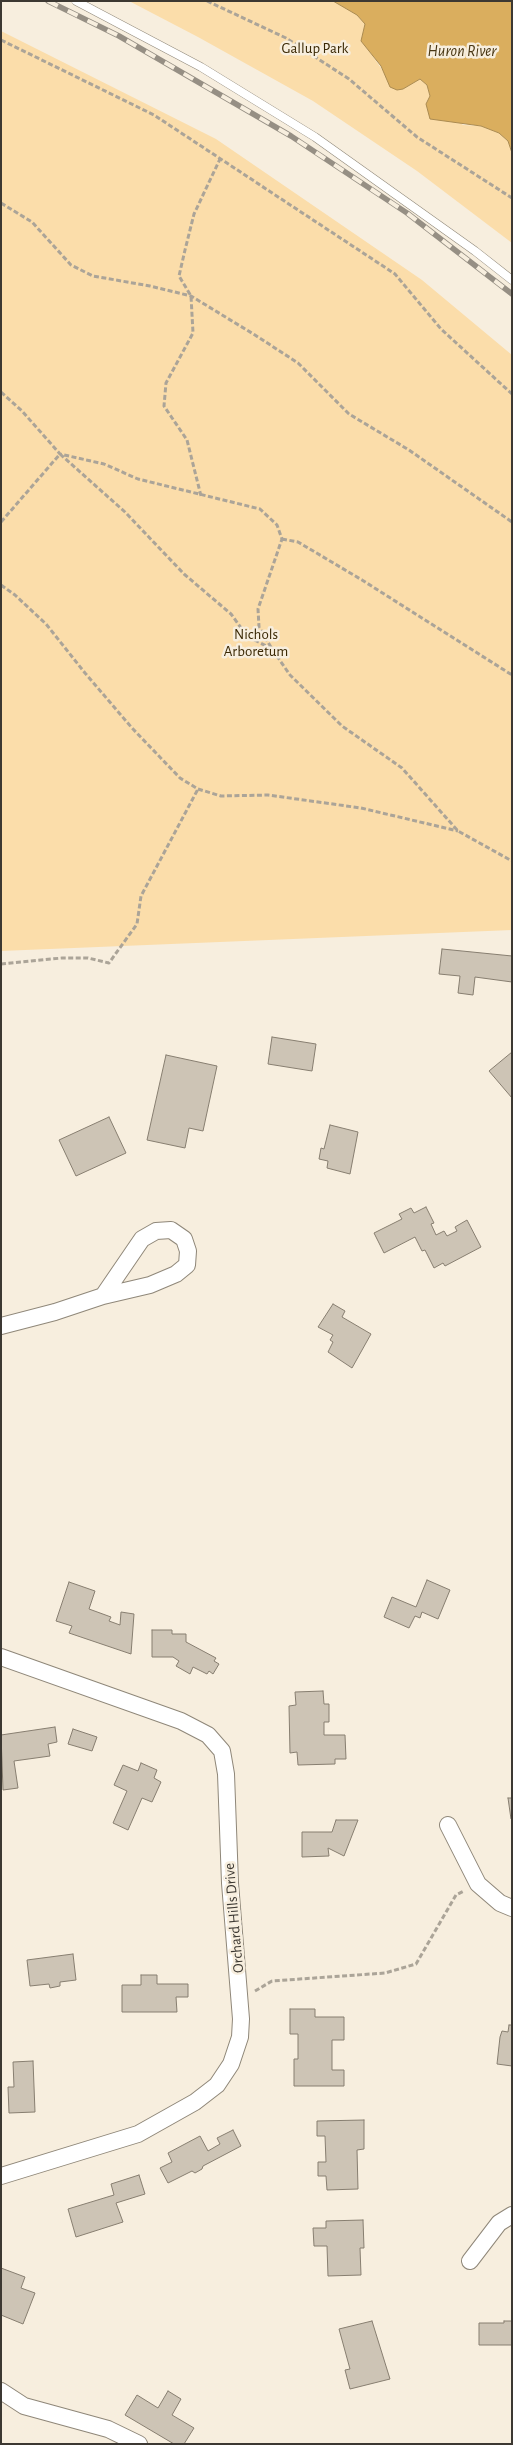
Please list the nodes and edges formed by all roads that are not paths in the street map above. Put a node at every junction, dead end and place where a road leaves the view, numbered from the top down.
1 (76, 1) edge
2 (512, 280) edge
3 (103, 1296) junction
4 (1, 1326) edge
5 (1, 1657) edge
6 (448, 1825) dead end
7 (512, 1908) edge
8 (1, 2176) edge
9 (512, 2215) edge
10 (470, 2261) dead end
11 (1, 2391) edge
12 (139, 2444) edge

1 - 2 lane
3 - 3 street
3 - 4 street
5 - 8 street, Orchard Hills Drive
6 - 7 street
9 - 10 street
11 - 12 street

